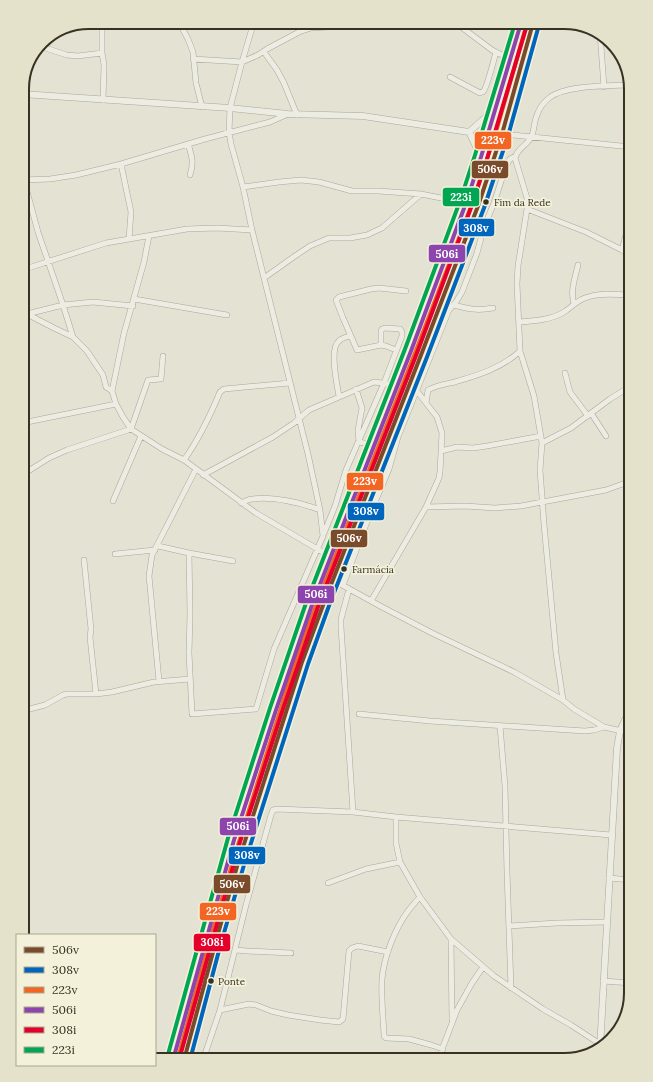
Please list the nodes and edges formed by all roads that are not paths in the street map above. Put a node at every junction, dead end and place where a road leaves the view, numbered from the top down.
1 (102, 29) edge
2 (183, 29) edge
3 (248, 29) edge
4 (252, 29) edge
5 (308, 29) edge
6 (464, 29) edge
7 (519, 29) edge
8 (531, 29) edge
9 (249, 36) junction
10 (601, 41) edge
11 (45, 48) edge
12 (264, 52) junction
13 (496, 52) junction
14 (102, 53) junction
15 (193, 59) junction
16 (510, 59) junction
17 (242, 62) junction
18 (450, 77) dead end
19 (624, 85) edge
20 (604, 87) junction
21 (29, 95) edge
22 (103, 100) junction
23 (202, 107) junction
24 (230, 108) junction
25 (495, 109) junction
26 (288, 114) junction
27 (297, 115) junction
28 (229, 132) junction
29 (469, 132) junction
30 (502, 134) junction
31 (531, 138) junction
32 (188, 144) junction
33 (624, 146) edge
34 (516, 156) junction
35 (481, 157) junction
36 (122, 164) junction
37 (190, 175) dead end
38 (29, 180) edge
39 (243, 187) junction
40 (421, 194) junction
41 (29, 201) edge
42 (466, 203) junction
43 (527, 209) junction
44 (252, 230) junction
45 (149, 236) junction
46 (129, 239) junction
47 (624, 242) edge
48 (622, 250) joint
49 (48, 261) junction
50 (578, 265) dead end
51 (29, 268) edge
52 (264, 278) junction
53 (406, 291) dead end
54 (624, 295) edge
55 (134, 299) junction
56 (574, 304) junction
57 (63, 305) junction
58 (453, 305) junction
59 (132, 306) junction
60 (493, 308) dead end
61 (29, 311) edge
62 (29, 315) edge
63 (227, 315) dead end
64 (519, 322) junction
65 (350, 336) junction
66 (73, 338) junction
67 (381, 345) junction
68 (396, 350) junction
69 (520, 351) junction
70 (163, 356) dead end
71 (565, 373) dead end
72 (290, 383) junction
73 (384, 383) junction
74 (410, 384) junction
75 (397, 386) junction
76 (356, 389) junction
77 (624, 390) edge
78 (112, 391) junction
79 (417, 391) junction
80 (339, 396) junction
81 (426, 403) junction
82 (116, 404) junction
83 (589, 415) junction
84 (299, 418) junction
85 (29, 422) edge
86 (131, 429) junction
87 (141, 436) junction
88 (541, 436) junction
89 (606, 436) dead end
90 (359, 442) junction
91 (542, 443) junction
92 (374, 445) junction
93 (441, 451) junction
94 (184, 460) junction
95 (196, 469) junction
96 (29, 471) edge
97 (203, 475) junction
98 (624, 484) edge
99 (364, 500) junction
100 (113, 501) dead end
101 (241, 503) junction
102 (375, 503) junction
103 (542, 503) junction
104 (426, 507) junction
105 (320, 510) junction
106 (323, 536) junction
107 (156, 548) junction
108 (317, 548) junction
109 (189, 553) junction
110 (115, 554) dead end
111 (331, 557) junction
112 (84, 560) dead end
113 (233, 561) dead end
114 (333, 580) junction
115 (343, 586) junction
116 (349, 589) junction
117 (371, 602) junction
118 (190, 679) junction
119 (159, 681) junction
120 (96, 694) junction
121 (562, 700) junction
122 (29, 709) edge
123 (359, 714) dead end
124 (624, 722) edge
125 (500, 726) junction
126 (604, 727) junction
127 (620, 731) junction
128 (624, 732) edge
129 (353, 812) junction
130 (396, 817) junction
131 (506, 826) junction
132 (611, 835) junction
133 (400, 862) junction
134 (609, 878) junction
135 (624, 879) edge
136 (328, 883) dead end
137 (420, 896) junction
138 (606, 922) junction
139 (509, 926) junction
140 (451, 939) junction
141 (236, 950) junction
142 (388, 952) junction
143 (291, 953) dead end
144 (483, 967) junction
145 (603, 981) junction
146 (624, 982) edge
147 (511, 988) junction
148 (220, 1010) junction
149 (452, 1023) junction
150 (600, 1041) edge
151 (597, 1044) edge
152 (443, 1049) junction
153 (175, 1053) edge
154 (186, 1053) edge
155 (205, 1053) edge
156 (441, 1053) edge

1 - 14 street
2 - 15 street
3 - 9 street
4 - 9 street
5 - 12 street
6 - 13 street
7 - 16 main road
8 - 30 main road
9 - 17 street
10 - 20 street
11 - 14 street
12 - 17 street
12 - 27 street
13 - 16 street
13 - 18 street
14 - 22 street
15 - 17 street
15 - 23 street
16 - 25 main road
17 - 24 street
19 - 20 street
20 - 31 street
21 - 22 street
22 - 23 street
23 - 24 street
24 - 26 street
24 - 28 street
25 - 29 street
25 - 35 main road
26 - 27 street
26 - 28 street
27 - 29 street
28 - 32 street
28 - 39 street
29 - 35 street
30 - 31 street
30 - 74 main road
31 - 33 street
31 - 34 street
32 - 36 street
32 - 37 street
34 - 43 street
34 - 58 street
35 - 42 main road
36 - 38 street
36 - 46 street
39 - 40 street
39 - 44 street
40 - 42 street
40 - 52 street
41 - 49 street
42 - 75 main road
43 - 48 street
43 - 64 street
44 - 45 street
44 - 52 street
45 - 46 street
45 - 55 street
46 - 49 street
47 - 48 street
49 - 51 street
49 - 57 street
50 - 56 street
52 - 72 street
53 - 65 street
54 - 56 street
55 - 59 street
55 - 63 street
56 - 64 street
57 - 59 street
57 - 61 street
57 - 66 street
58 - 60 street
58 - 79 street
59 - 78 street
62 - 66 street
64 - 69 street
65 - 67 street
65 - 80 street
66 - 78 street
67 - 68 street
67 - 68 street
68 - 73 street
69 - 81 street
69 - 88 street
70 - 86 street
71 - 83 street
72 - 84 street
72 - 94 street
73 - 75 street
73 - 76 street
73 - 90 street
74 - 79 street
74 - 99 main road
75 - 92 main road
76 - 80 street
76 - 90 street
77 - 83 street
78 - 82 street
79 - 81 street
79 - 102 street
80 - 84 street
81 - 93 street
82 - 85 street
82 - 86 street
83 - 89 street
83 - 91 street
84 - 97 street
84 - 105 street
86 - 87 street
86 - 96 street
87 - 94 street
87 - 100 street
88 - 91 street
88 - 93 street
90 - 92 street
90 - 106 street
91 - 103 street
92 - 111 main road
93 - 104 street
94 - 95 street
95 - 97 street
95 - 107 street
97 - 101 street
98 - 103 street
99 - 102 street
99 - 114 main road
101 - 105 street
101 - 108 street
102 - 115 street
103 - 104 street
103 - 121 street
104 - 117 street
105 - 106 street
106 - 108 street
107 - 109 street
107 - 110 street
107 - 119 street
108 - 111 street
108 - 118 street
109 - 113 street
109 - 118 street
111 - 153 main road
112 - 120 street
114 - 115 street
114 - 154 main road
115 - 116 street
116 - 117 street
116 - 129 street
117 - 121 street
118 - 119 street
119 - 120 street
120 - 122 street
121 - 126 street
123 - 125 street
124 - 127 street
125 - 126 street
125 - 131 street
126 - 127 street
127 - 128 street
127 - 132 street
129 - 130 street
129 - 141 street
130 - 131 street
130 - 133 street
131 - 132 street
131 - 139 street
132 - 134 street
133 - 136 street
133 - 137 street
134 - 135 street
134 - 138 street
137 - 140 street
137 - 142 street
138 - 139 street
138 - 145 street
139 - 147 street
140 - 144 street
140 - 149 street
141 - 143 street
141 - 148 street
142 - 148 street
142 - 152 street
144 - 147 street
144 - 149 street
145 - 146 street
145 - 150 street
147 - 151 street
148 - 155 street
149 - 152 street
152 - 156 street

